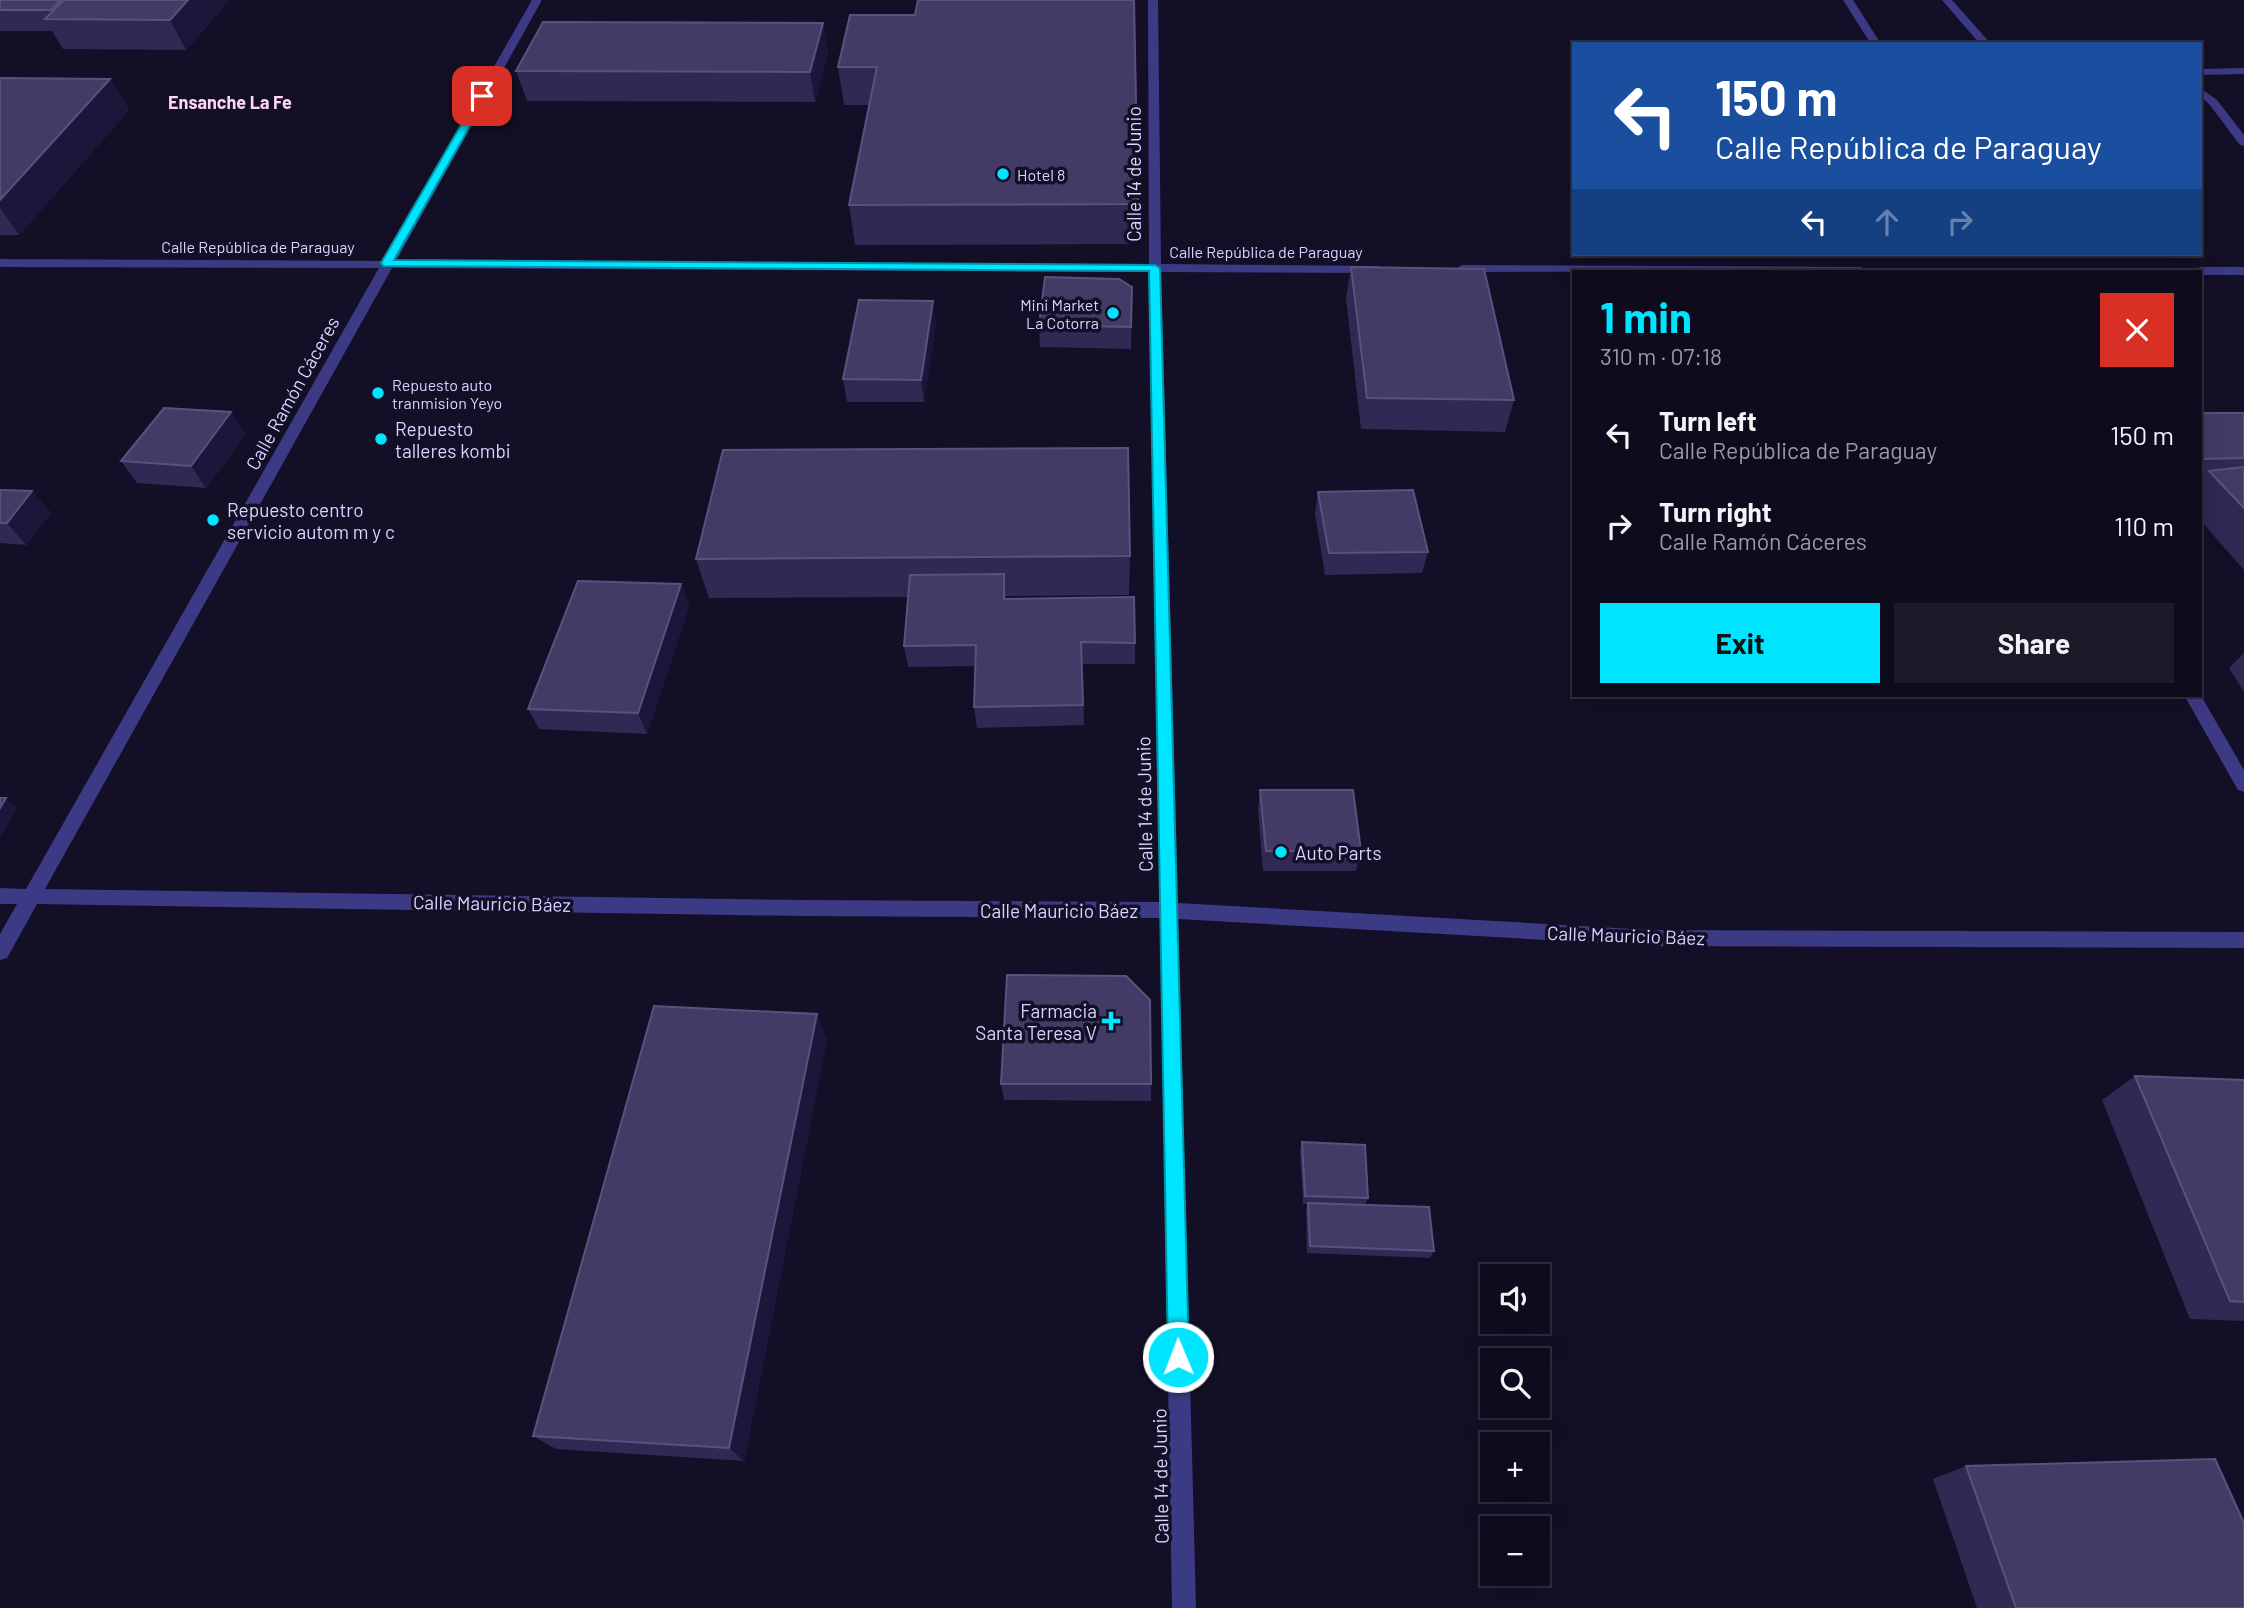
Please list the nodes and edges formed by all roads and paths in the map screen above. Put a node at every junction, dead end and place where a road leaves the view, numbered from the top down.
1 (537, 0) edge
2 (1153, 0) edge
3 (1848, 0) edge
4 (1947, 0) edge
5 (1875, 42) edge
6 (1984, 42) edge
7 (2244, 71) edge
8 (2202, 72) edge
9 (2202, 93) edge
10 (2244, 143) edge
11 (0, 262) edge
12 (387, 263) junction
13 (1155, 268) junction
14 (1390, 269) edge
15 (1445, 270) edge
16 (1572, 270) edge
17 (2202, 271) edge
18 (2244, 271) edge
19 (2193, 697) edge
20 (2244, 785) edge
21 (0, 896) edge
22 (31, 896) junction
23 (1168, 910) junction
24 (2244, 940) edge
25 (0, 952) edge
26 (1184, 1608) edge

1 - 12 street, Calle Ramón Cáceres
2 - 13 street, Calle 14 de Junio
3 - 5 street
4 - 6 street
7 - 8 street
9 - 10 street
11 - 12 street, Calle República de Paraguay
12 - 13 street, Calle República de Paraguay
12 - 22 street, Calle Ramón Cáceres
13 - 14 street, Calle República de Paraguay
13 - 23 street, Calle 14 de Junio
15 - 16 street
17 - 18 street
19 - 20 street
21 - 22 street, Calle Mauricio Báez
22 - 23 street, Calle Mauricio Báez
22 - 25 street, Calle Ramón Cáceres
23 - 24 street, Calle Mauricio Báez
23 - 26 street, Calle 14 de Junio

